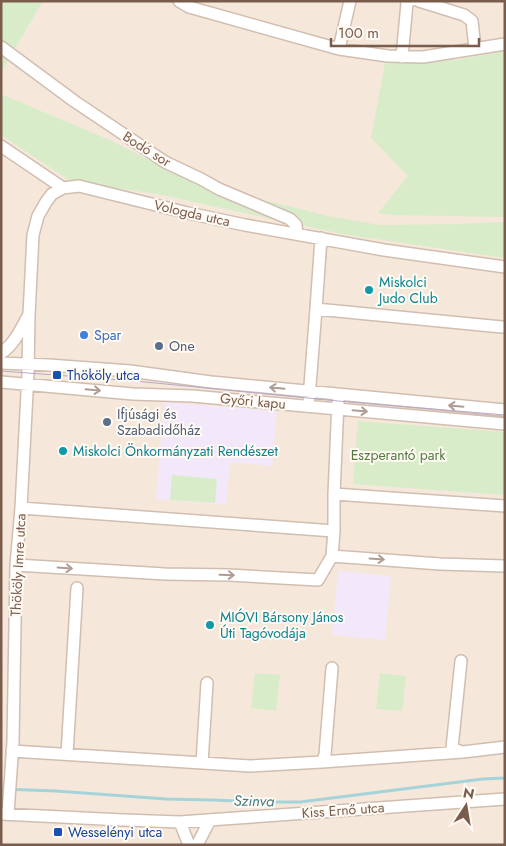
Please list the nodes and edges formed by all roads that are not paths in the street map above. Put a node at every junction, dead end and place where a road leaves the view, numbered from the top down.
1 (179, 1) edge
2 (350, 1) edge
3 (410, 1) edge
4 (419, 1) edge
5 (505, 44) edge
6 (1, 47) edge
7 (475, 48) junction
8 (339, 49) junction
9 (402, 57) junction
10 (1, 146) edge
11 (63, 188) junction
12 (298, 234) junction
13 (321, 238) junction
14 (505, 267) edge
15 (316, 309) junction
16 (29, 315) junction
17 (502, 327) dead end
18 (1, 354) edge
19 (1, 363) edge
20 (28, 364) junction
21 (1, 382) edge
22 (27, 385) junction
23 (310, 392) junction
24 (338, 395) junction
25 (308, 406) junction
26 (338, 409) junction
27 (505, 410) edge
28 (505, 424) edge
29 (334, 494) junction
30 (505, 506) edge
31 (21, 508) junction
32 (334, 531) junction
33 (332, 556) junction
34 (16, 565) junction
35 (505, 566) edge
36 (77, 588) dead end
37 (461, 661) dead end
38 (332, 668) dead end
39 (207, 683) dead end
40 (1, 684) edge
41 (14, 685) junction
42 (505, 747) edge
43 (12, 751) junction
44 (463, 752) junction
45 (67, 754) junction
46 (322, 762) junction
47 (202, 763) junction
48 (505, 799) edge
49 (5, 814) edge
50 (210, 820) junction
51 (180, 822) junction
52 (188, 845) edge
53 (197, 845) edge

1 - 8 street
2 - 8 street
3 - 9 street
4 - 7 street
5 - 7 street
6 - 12 street, Bodó sor
7 - 9 street
8 - 9 street
10 - 11 street
11 - 12 street, Vologda utca
11 - 16 street, Thököly Imre utca
12 - 13 street, Vologda utca
13 - 14 street, Vologda utca
13 - 15 street
15 - 17 street
15 - 23 street
16 - 18 street, Thököly Imre utca
16 - 20 street, Thököly Imre utca
19 - 20 street, Győri kapu
20 - 22 street, Thököly Imre utca
23 -> 20 street, Győri kapu
21 - 22 street, Győri kapu
22 -> 25 street, Győri kapu
22 - 31 street, Thököly Imre utca
23 - 24 street, Győri kapu
23 - 25 street
24 - 26 street
27 -> 24 street, Győri kapu
25 - 26 street, Győri kapu
26 -> 28 street, Győri kapu
26 - 29 street
29 - 30 street
29 - 32 street
31 - 32 street
31 - 34 street, Thököly Imre utca
32 - 33 street
34 -> 33 street
33 -> 35 street
34 - 41 street, Thököly Imre utca
36 - 45 street
37 - 44 street
38 - 46 street
39 - 47 street
40 - 41 street
41 - 43 street, Thököly Imre utca
42 - 44 street
43 - 45 street
43 - 49 street, Thököly Imre utca
44 - 46 street
45 - 47 street
46 - 47 street
48 - 50 street, Kiss Ernő utca
49 - 51 street, Kiss Ernő utca
50 - 51 street, Kiss Ernő utca
50 - 53 street
51 - 52 street

